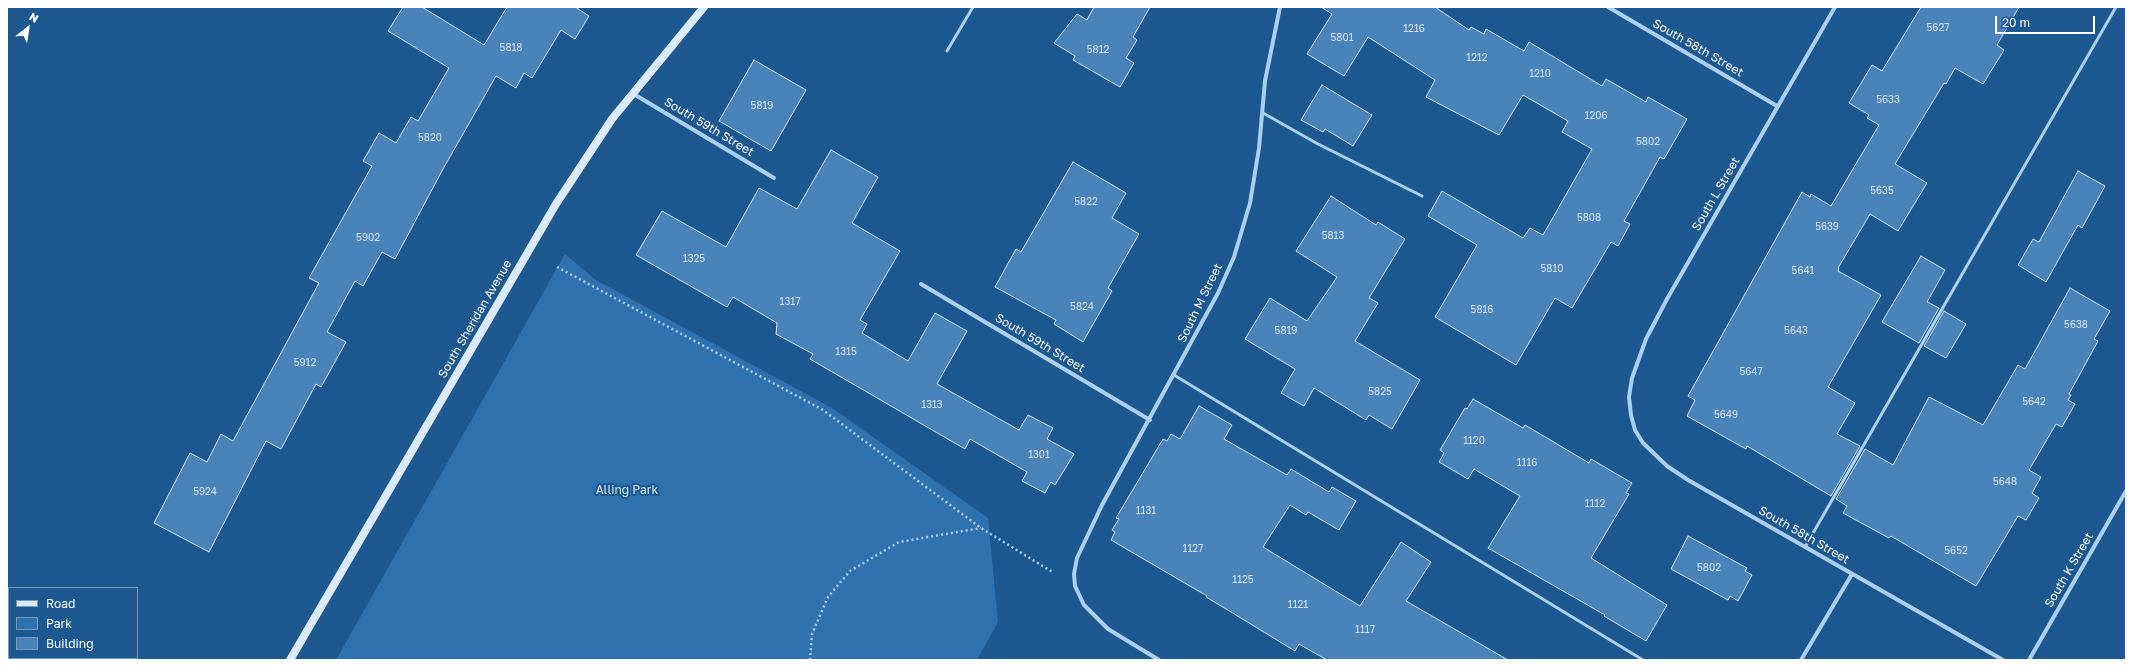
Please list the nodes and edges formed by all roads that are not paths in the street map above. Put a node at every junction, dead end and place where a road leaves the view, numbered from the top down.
1 (704, 7) edge
2 (973, 7) edge
3 (1280, 7) edge
4 (1608, 7) edge
5 (1835, 7) edge
6 (2116, 7) edge
7 (947, 51) dead end
8 (632, 93) junction
9 (1778, 106) junction
10 (1263, 113) junction
11 (774, 178) dead end
12 (1422, 196) dead end
13 (921, 284) dead end
14 (1174, 375) junction
15 (1629, 397) joint
16 (1150, 420) junction
17 (2126, 491) edge
18 (1805, 547) junction
19 (1852, 574) junction
20 (290, 660) edge
21 (1159, 660) edge
22 (1643, 660) edge
23 (1801, 660) edge
24 (2003, 660) edge
25 (2029, 660) edge

1 - 8 street, South Sheridan Avenue
2 - 7 lane
3 - 10 street, South M Street
4 - 9 street, South 58th Street
5 - 9 street, South L Street
6 - 18 lane
8 - 11 street, South 59th Street
8 - 20 street, South Sheridan Avenue
9 - 15 street, South L Street
10 - 12 lane
10 - 14 street, South M Street
13 - 16 street, South 59th Street
14 - 16 street, South M Street
14 - 22 lane
15 - 18 street, South 58th Street
16 - 21 street, South M Street
17 - 25 street, South K Street
18 - 19 street, South 58th Street
19 - 23 street
19 - 24 street, South 58th Street

